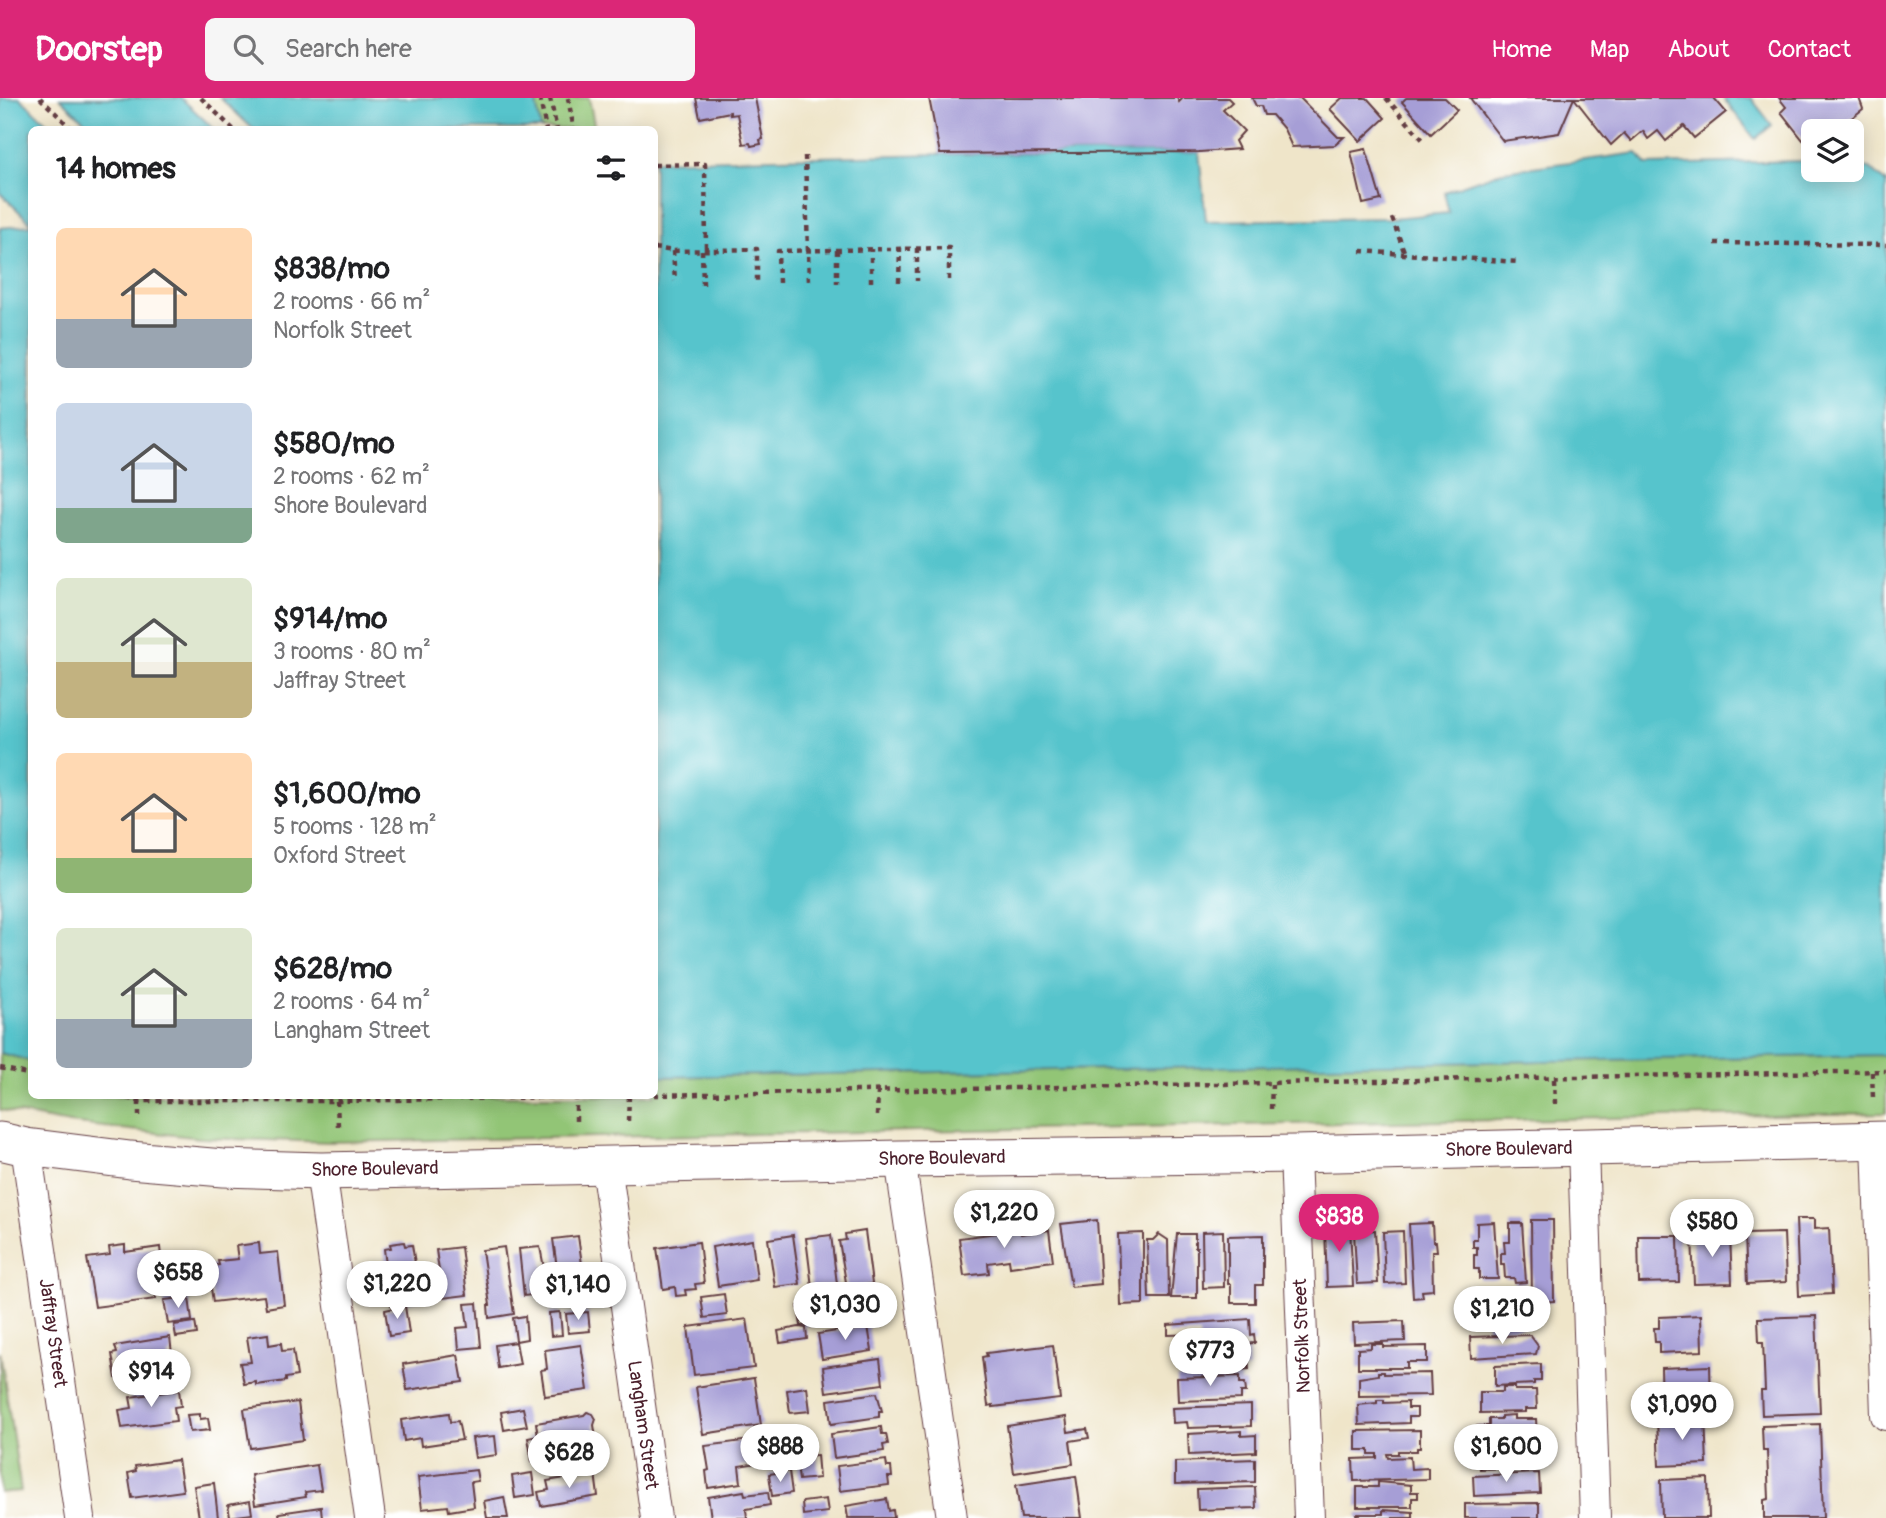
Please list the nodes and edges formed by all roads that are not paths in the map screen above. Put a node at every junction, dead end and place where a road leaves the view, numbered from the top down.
1 (1881, 1140) edge
2 (13, 1144) edge
3 (1583, 1147) junction
4 (1295, 1154) junction
5 (900, 1159) junction
6 (606, 1165) junction
7 (320, 1171) junction
8 (1886, 1415) edge
9 (80, 1518) edge
10 (370, 1518) edge
11 (656, 1518) edge
12 (952, 1518) edge
13 (1309, 1518) edge
14 (1595, 1518) edge

1 - 3 main road, Shore Boulevard
1 - 8 street
2 - 7 main road, Shore Boulevard
2 - 9 street, Jaffray Street
3 - 4 main road, Shore Boulevard
3 - 14 street
4 - 5 main road, Shore Boulevard
4 - 13 street, Norfolk Street
5 - 6 main road, Shore Boulevard
5 - 12 street
6 - 7 main road, Shore Boulevard
6 - 11 street, Langham Street
7 - 10 street

